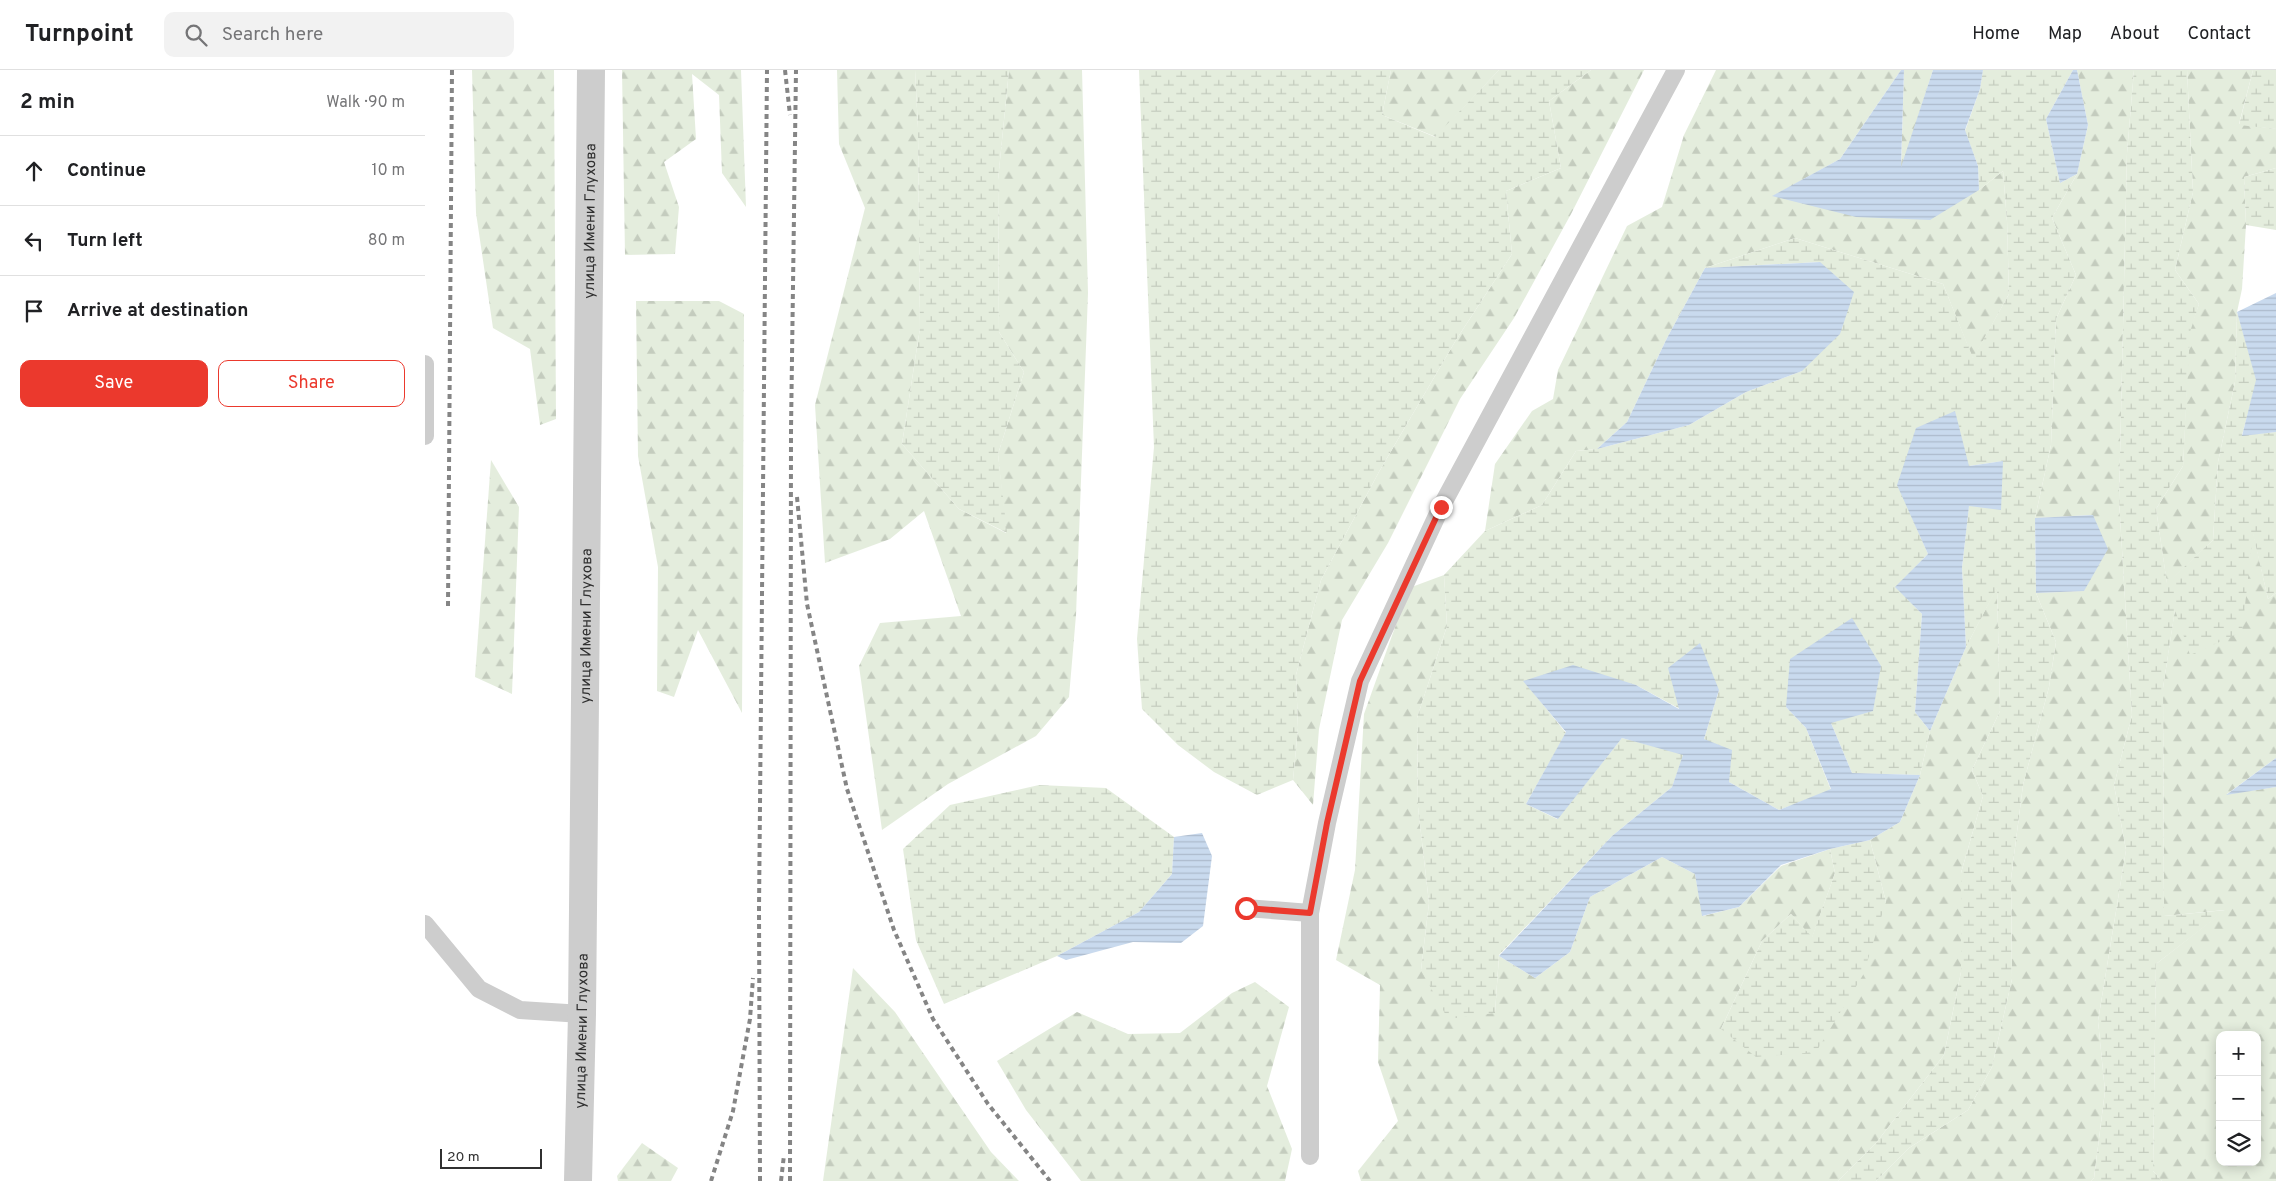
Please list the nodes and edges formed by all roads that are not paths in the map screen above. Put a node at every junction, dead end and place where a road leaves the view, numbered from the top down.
1 (591, 70) edge
2 (1676, 70) edge
3 (425, 364) edge
4 (425, 436) edge
5 (1246, 908) dead end
6 (1310, 913) junction
7 (425, 924) edge
8 (582, 1014) junction
9 (1310, 1156) dead end
10 (578, 1181) edge

1 - 8 street, улица Имени Глухова
2 - 6 lane
3 - 4 lane
5 - 6 lane
6 - 9 lane
7 - 8 lane
8 - 10 street, улица Имени Глухова

